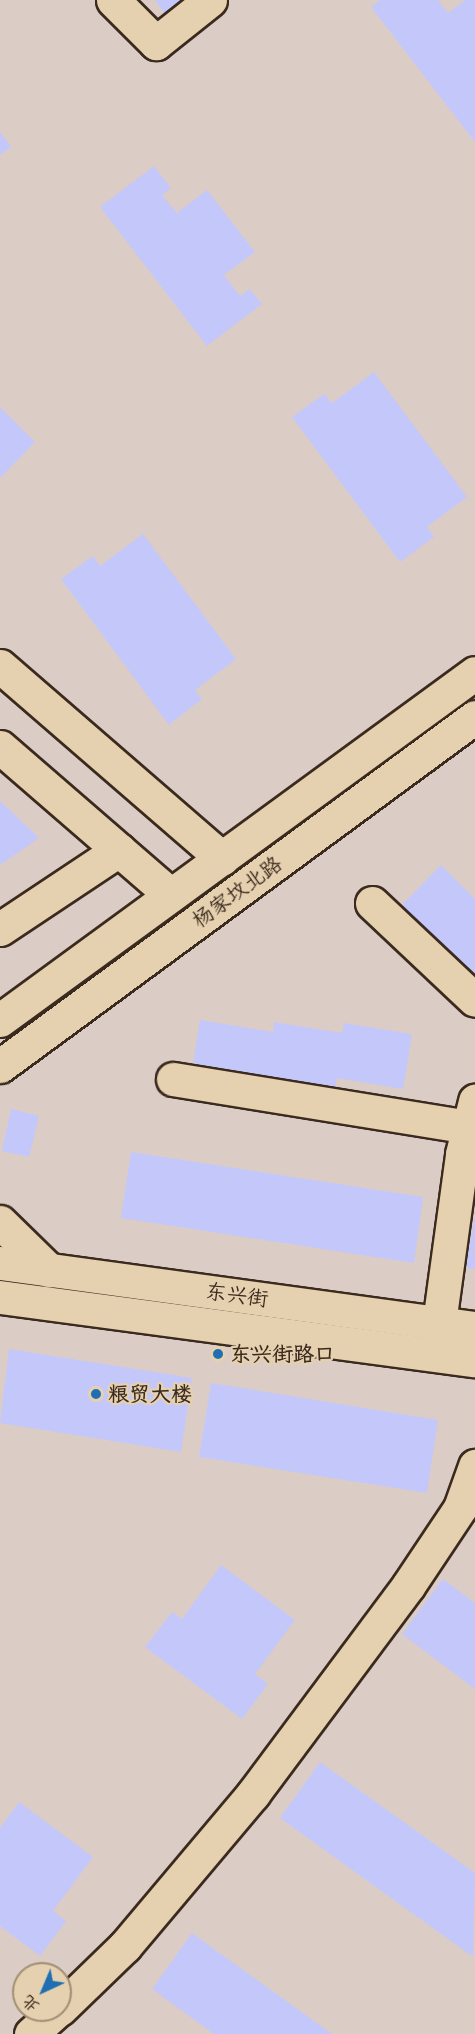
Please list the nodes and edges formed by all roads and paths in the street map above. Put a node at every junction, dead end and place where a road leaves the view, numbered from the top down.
1 (113, 0) edge
2 (210, 0) edge
3 (0, 666) edge
4 (475, 672) edge
5 (475, 717) edge
6 (0, 747) edge
7 (119, 850) junction
8 (222, 858) junction
9 (171, 895) junction
10 (372, 903) dead end
11 (0, 929) edge
12 (475, 1000) edge
13 (0, 1020) edge
14 (11, 1058) edge
15 (173, 1079) dead end
16 (0, 1084) edge
17 (472, 1114) edge
18 (0, 1222) edge
19 (0, 1263) edge
20 (49, 1270) junction
21 (0, 1297) edge
22 (439, 1323) junction
23 (475, 1328) edge
24 (475, 1360) edge
25 (475, 1466) edge
26 (72, 1997) edge
27 (44, 2022) edge
28 (31, 2034) edge

1 - 2 main road
3 - 8 main road
4 - 8 main road, 杨家坟北路
5 - 14 main road, 杨家坟北路
6 - 7 main road
7 - 9 main road
7 - 11 main road
8 - 9 main road, 杨家坟北路
9 - 13 main road, 杨家坟北路
10 - 12 main road
14 - 16 main road
15 - 17 main road
17 - 22 main road
18 - 20 main road
19 - 20 main road, 东兴街
20 - 22 main road, 东兴街
21 - 24 main road, 东兴街
22 - 23 main road, 东兴街
25 - 26 main road
27 - 28 main road

